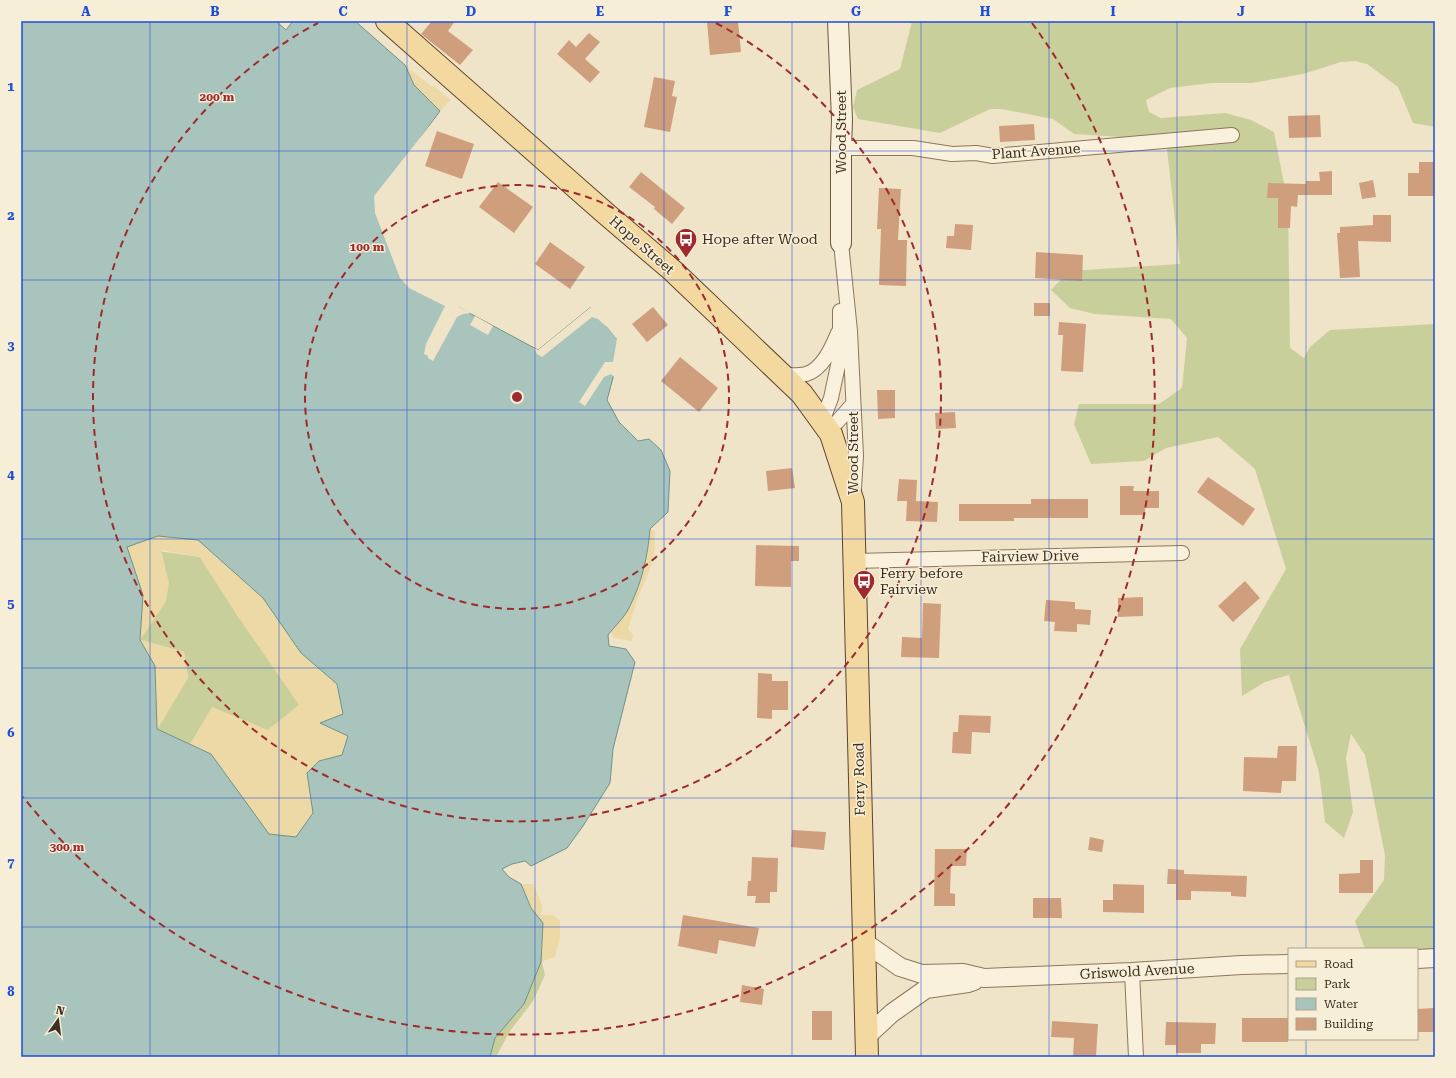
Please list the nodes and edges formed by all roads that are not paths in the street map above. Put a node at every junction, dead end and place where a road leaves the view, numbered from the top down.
1 (387, 21) edge
2 (838, 21) edge
3 (1232, 135) dead end
4 (841, 148) junction
5 (841, 243) junction
6 (840, 329) junction
7 (781, 375) junction
8 (853, 404) junction
9 (825, 427) junction
10 (853, 502) junction
11 (1182, 552) dead end
12 (854, 561) junction
13 (864, 942) junction
14 (1435, 958) edge
15 (1418, 959) edge
16 (1288, 964) edge
17 (1132, 972) junction
18 (984, 978) junction
19 (867, 1047) edge
20 (1136, 1057) edge

1 - 7 main road, Hope Street
2 - 4 main road, Wood Street
3 - 4 street, Plant Avenue
4 - 5 main road, Wood Street
5 - 6 street, Wood Street
5 - 8 street, Wood Street
6 - 7 street, Wood Street
6 - 9 street, Wood Street
7 - 9 main road, Hope Street
8 - 9 street, Wood Street
8 - 10 street, Wood Street
9 - 10 main road, Hope Street
10 - 12 main road, Ferry Road
11 - 12 street, Fairview Drive
12 - 13 main road, Ferry Road
13 - 18 street
13 - 19 main road, Ferry Road
14 - 15 street
16 - 17 street, Griswold Avenue
17 - 18 street, Griswold Avenue
17 - 20 street
18 - 19 street

